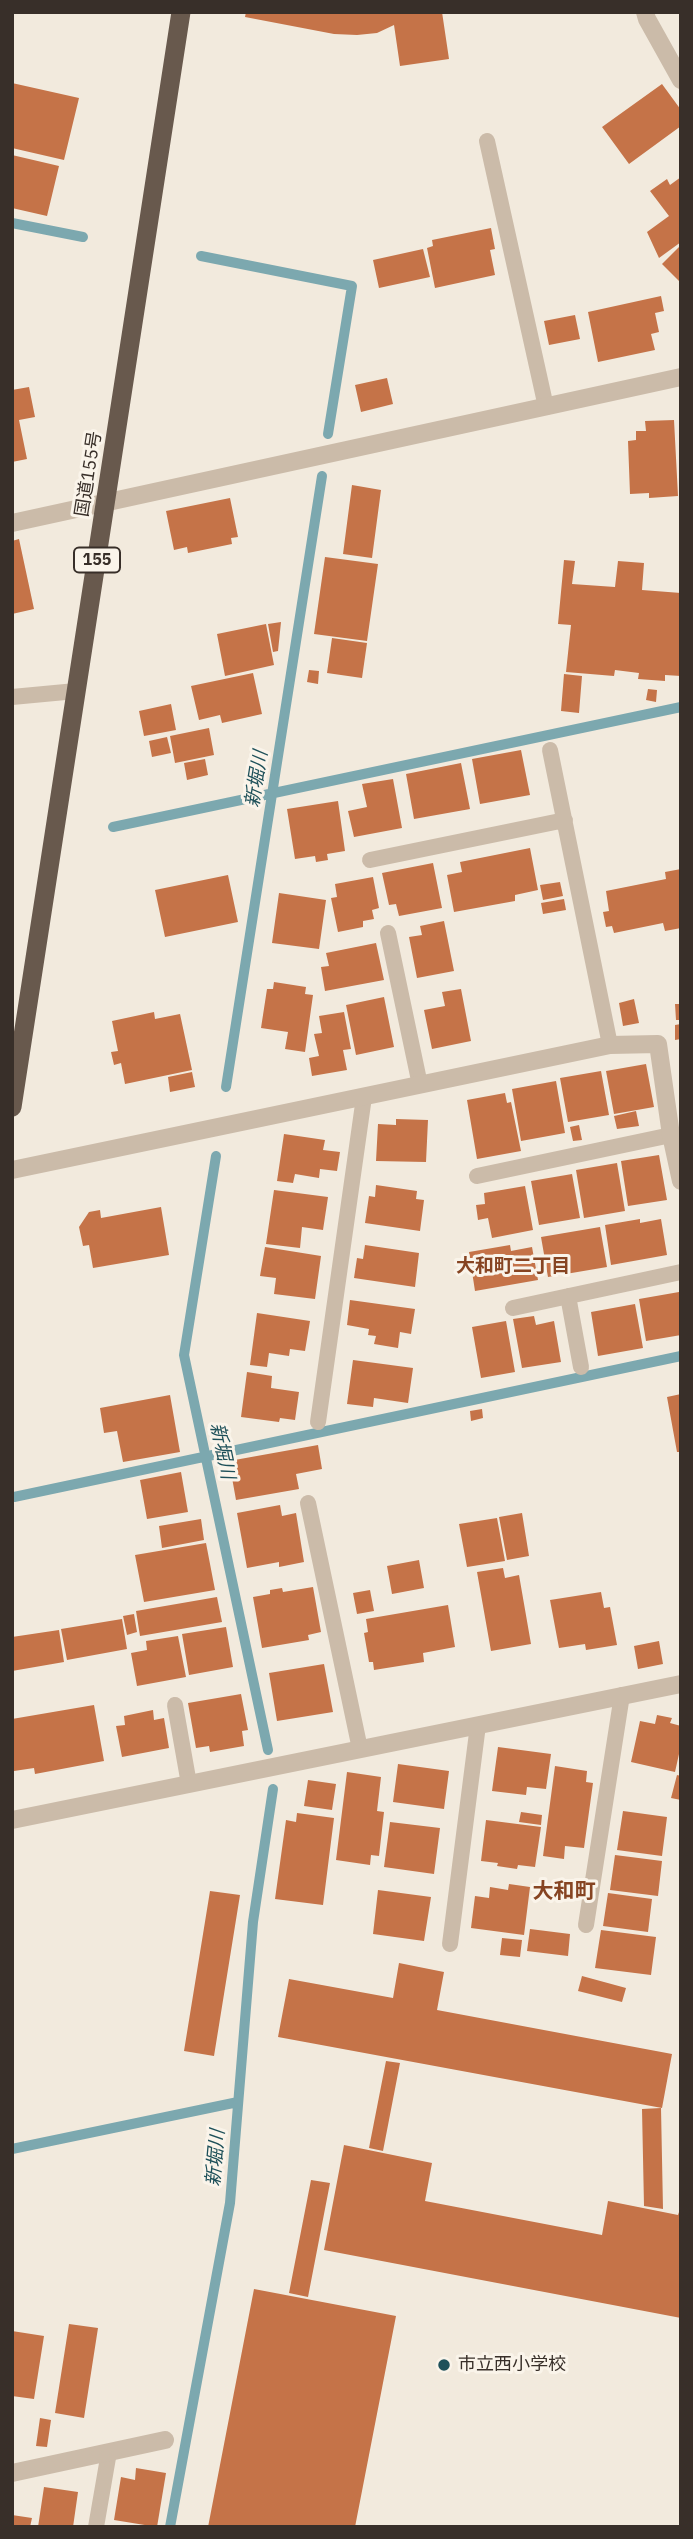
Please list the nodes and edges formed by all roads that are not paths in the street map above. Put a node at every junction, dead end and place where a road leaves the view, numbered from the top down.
1 (181, 12) edge
2 (645, 12) edge
3 (681, 80) edge
4 (487, 141) dead end
5 (681, 377) edge
6 (546, 407) junction
7 (105, 504) junction
8 (12, 523) edge
9 (76, 691) junction
10 (12, 696) edge
11 (550, 750) dead end
12 (565, 820) junction
13 (370, 860) dead end
14 (388, 933) dead end
15 (610, 1045) junction
16 (420, 1084) junction
17 (364, 1097) junction
18 (12, 1107) edge
19 (671, 1135) junction
20 (12, 1170) edge
21 (477, 1176) dead end
22 (681, 1181) edge
23 (681, 1272) edge
24 (568, 1296) junction
25 (513, 1308) dead end
26 (581, 1367) dead end
27 (318, 1422) dead end
28 (308, 1503) dead end
29 (681, 1684) edge
30 (622, 1695) junction
31 (175, 1705) dead end
32 (478, 1725) junction
33 (360, 1749) junction
34 (189, 1784) junction
35 (12, 1820) edge
36 (586, 1925) dead end
37 (450, 1944) dead end
38 (165, 2440) dead end
39 (109, 2452) junction
40 (12, 2473) edge
41 (96, 2527) edge

1 - 7 highway, 国道155号 / 155
2 - 3 street
4 - 6 lane
5 - 6 street
6 - 7 street
7 - 8 street
7 - 9 highway, 国道155号 / 155
9 - 10 lane
9 - 18 highway, 国道155号 / 155
11 - 12 lane
12 - 13 lane
12 - 15 lane
14 - 16 lane
15 - 16 street
15 - 19 street
16 - 17 street
17 - 20 street
17 - 27 lane
19 - 21 lane
19 - 22 street
23 - 24 lane
24 - 25 lane
24 - 26 lane
28 - 33 lane
29 - 30 street
30 - 32 street
30 - 36 lane
31 - 34 lane
32 - 33 street
32 - 37 lane
33 - 34 street
34 - 35 street
38 - 39 street
39 - 40 street
39 - 41 lane

